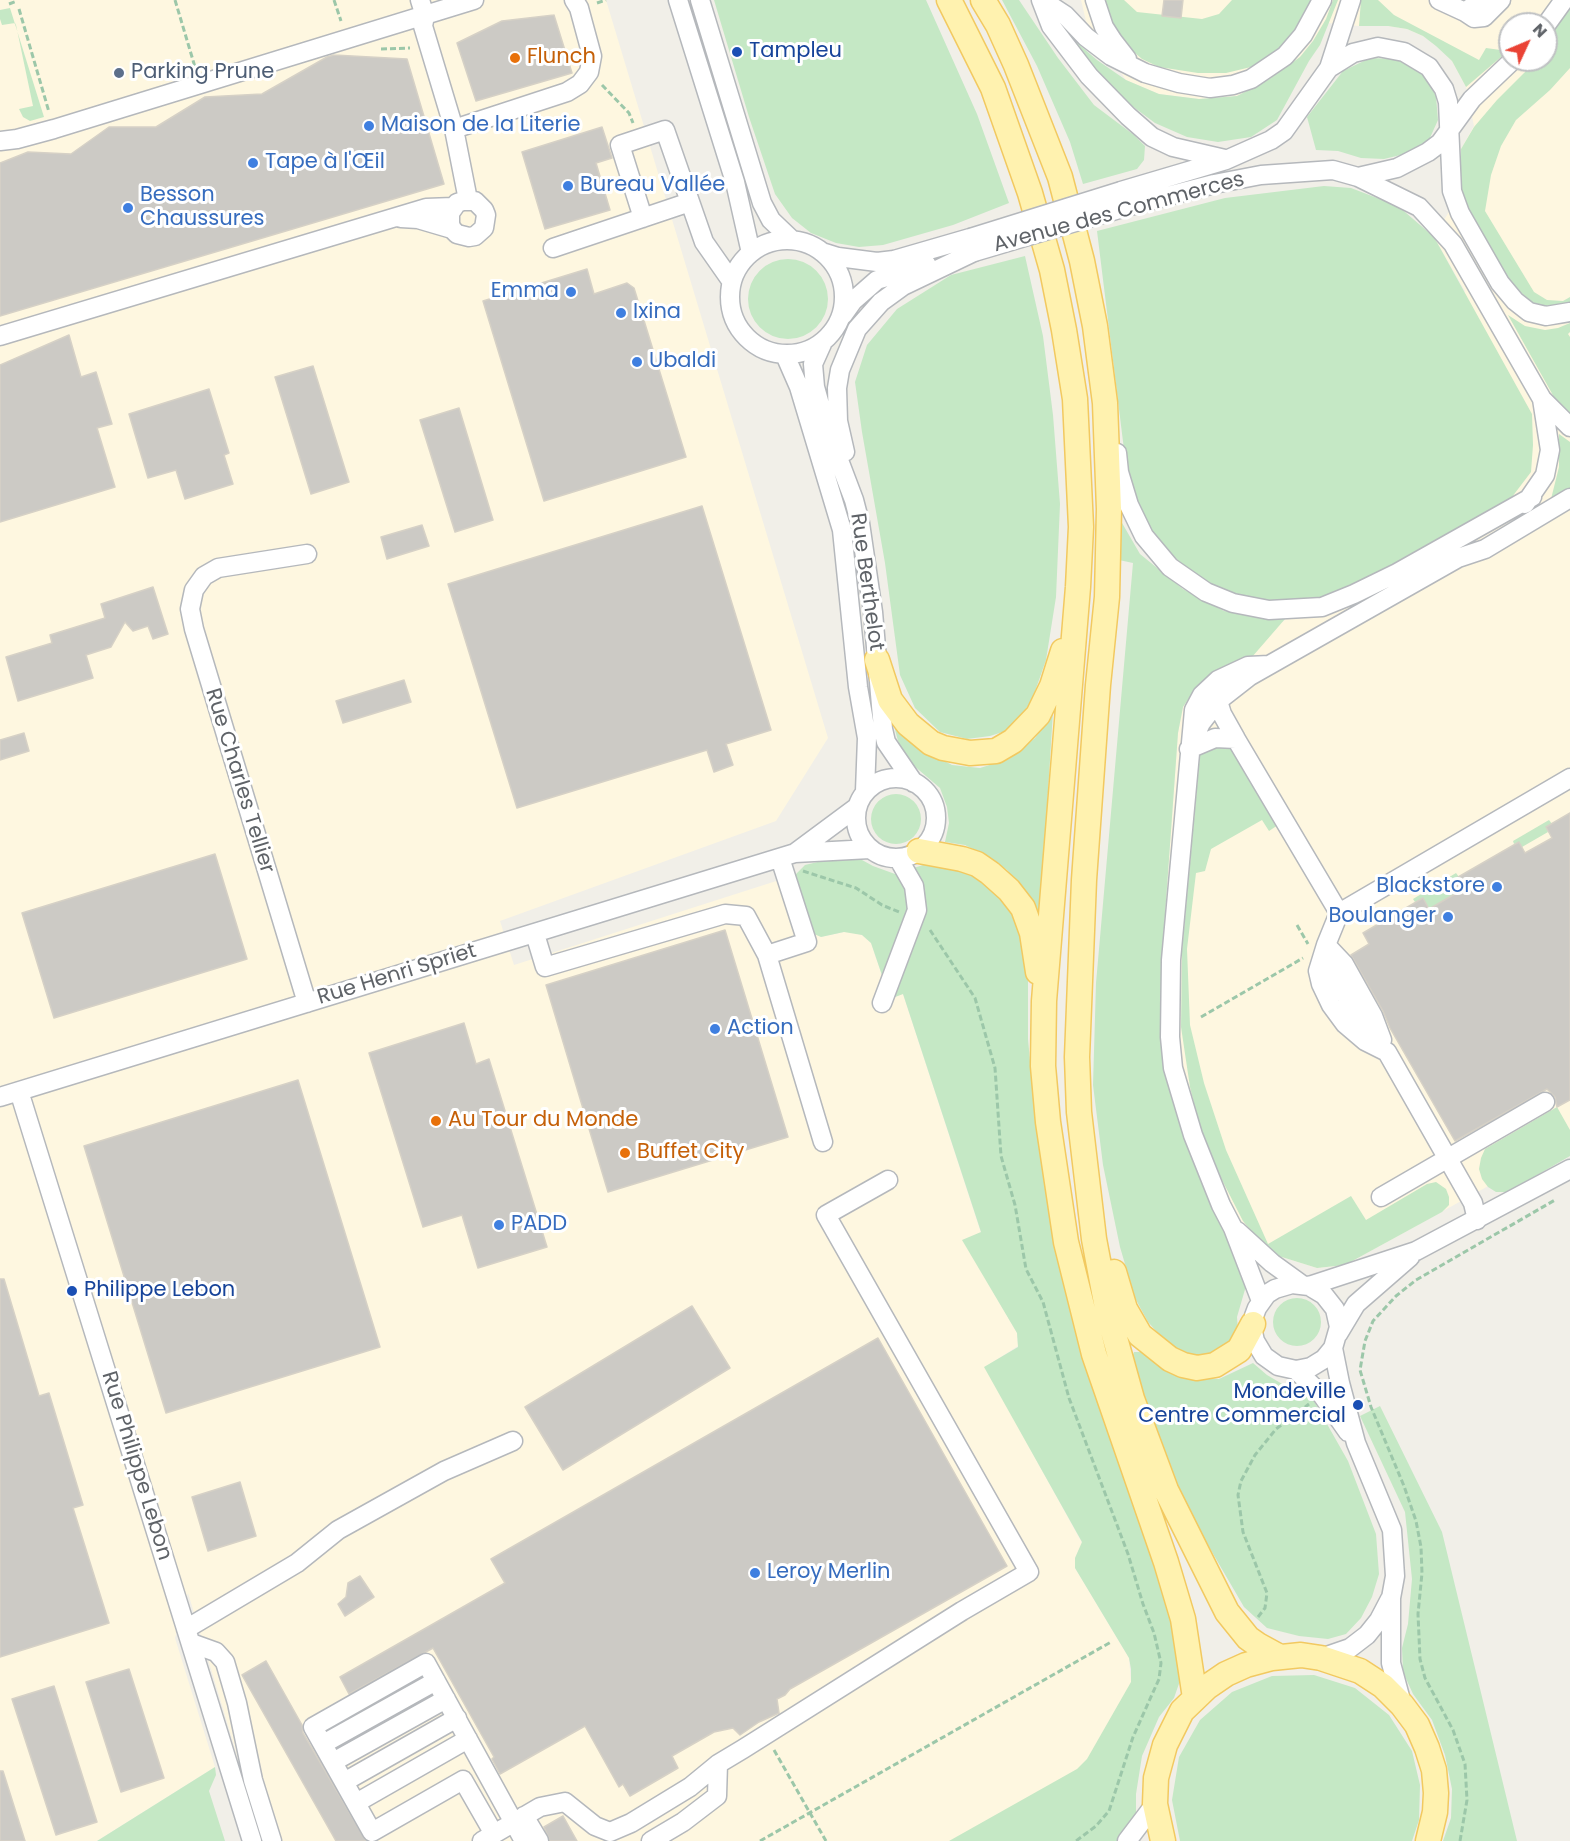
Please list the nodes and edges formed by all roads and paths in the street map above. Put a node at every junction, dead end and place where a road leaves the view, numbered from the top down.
1 (175, 0) edge
2 (474, 0) edge
3 (574, 0) edge
4 (678, 0) edge
5 (700, 0) edge
6 (949, 0) edge
7 (983, 0) edge
8 (1042, 0) edge
9 (1095, 0) edge
10 (1322, 0) edge
11 (1350, 0) edge
12 (1439, 0) edge
13 (1481, 0) edge
14 (1501, 0) edge
15 (17, 1) edge
16 (9, 4) dead end
17 (423, 8) edge
18 (19, 9) dead end
19 (1465, 12) junction
20 (1329, 68) junction
21 (589, 72) junction
22 (1501, 72) edge
23 (1144, 73) junction
24 (200, 83) junction
25 (54, 129) junction
26 (454, 129) junction
27 (1450, 131) junction
28 (638, 139) junction
29 (0, 141) edge
30 (1226, 160) junction
31 (1358, 177) junction
32 (1124, 199) junction
33 (690, 202) junction
34 (461, 204) junction
35 (397, 217) junction
36 (644, 218) junction
37 (453, 229) junction
38 (792, 240) junction
39 (972, 245) junction
40 (553, 248) dead end
41 (822, 252) junction
42 (751, 253) junction
43 (732, 282) junction
44 (1570, 312) edge
45 (842, 316) junction
46 (0, 336) edge
47 (822, 344) junction
48 (785, 355) junction
49 (1542, 399) junction
50 (1105, 404) junction
51 (1570, 427) edge
52 (1532, 496) junction
53 (1570, 498) edge
54 (854, 500) junction
55 (307, 554) dead end
56 (1458, 558) junction
57 (1078, 587) junction
58 (877, 660) junction
59 (1269, 665) junction
60 (1218, 701) junction
61 (1236, 739) junction
62 (1189, 749) junction
63 (1570, 778) edge
64 (914, 783) junction
65 (861, 799) junction
66 (870, 849) junction
67 (909, 854) junction
68 (791, 860) junction
69 (1339, 913) junction
70 (907, 916) dead end
71 (929, 930) dead end
72 (535, 934) junction
73 (1326, 945) junction
74 (767, 956) junction
75 (1044, 1001) junction
76 (307, 1003) junction
77 (882, 1003) dead end
78 (1201, 1017) dead end
79 (1387, 1052) junction
80 (18, 1091) junction
81 (0, 1097) edge
82 (1545, 1102) dead end
83 (1083, 1136) junction
84 (823, 1142) dead end
85 (1448, 1158) junction
86 (1570, 1169) edge
87 (888, 1180) dead end
88 (1381, 1197) dead end
89 (1560, 1197) dead end
90 (1477, 1220) junction
91 (1233, 1228) junction
92 (1416, 1251) junction
93 (1305, 1285) junction
94 (1261, 1301) junction
95 (1252, 1324) junction
96 (1335, 1342) junction
97 (1296, 1370) junction
98 (1310, 1403) dead end
99 (513, 1441) dead end
100 (1356, 1443) junction
101 (1391, 1598) junction
102 (1257, 1618) dead end
103 (189, 1636) junction
104 (1111, 1642) dead end
105 (1280, 1657) junction
106 (1321, 1658) junction
107 (1195, 1698) junction
108 (446, 1699) junction
109 (1402, 1705) junction
110 (457, 1718) junction
111 (766, 1734) junction
112 (468, 1738) junction
113 (333, 1762) junction
114 (718, 1764) junction
115 (344, 1782) junction
116 (356, 1803) junction
117 (1155, 1804) junction
118 (809, 1813) junction
119 (519, 1819) junction
120 (604, 1836) edge
121 (488, 1837) edge
122 (252, 1841) edge
123 (272, 1841) edge
124 (524, 1841) edge
125 (539, 1841) edge
126 (651, 1841) edge
127 (760, 1841) edge
128 (826, 1841) edge
129 (1076, 1841) edge
130 (1127, 1841) edge
131 (1163, 1841) edge
132 (1428, 1841) edge
133 (1460, 1841) edge

1 - 24 path
2 - 17 street
3 - 21 street
4 - 42 street
5 - 38 street
6 - 57 main road
7 - 50 main road
8 - 23 street
8 - 30 street
9 - 23 street
10 - 23 street
11 - 20 street, Avenue des Commerces
12 - 19 street
13 - 19 street
14 - 19 street
15 - 16 path
17 - 24 street
17 - 26 street
18 - 25 path
20 - 27 street
20 - 30 street, Avenue des Commerces
21 - 26 street
21 - 28 path
22 - 27 street, Avenue des Commerces
24 - 25 street
25 - 29 street
26 - 34 street
27 - 31 street, Avenue des Commerces
27 - 44 street
28 - 33 street
28 - 36 street
30 - 32 street, Avenue des Commerces
31 - 32 street, Avenue des Commerces
31 - 49 street
32 - 39 street, Avenue des Commerces, bridge
33 - 36 street
33 - 43 street
34 - 35 street
34 - 37 street
34 - 37 street
35 - 37 street
35 - 46 street
36 - 40 street
38 - 41 street
38 - 42 street
39 - 41 street, Avenue des Commerces
39 - 45 street, Avenue des Commerces
39 - 54 street
41 - 45 street
42 - 43 street
43 - 48 street
45 - 47 street
47 - 48 street
47 - 54 street, Rue Berthelot
48 - 65 street, Rue Berthelot
49 - 51 street
49 - 52 street
50 - 52 street
50 - 83 main road
52 - 56 street
53 - 56 street
54 - 58 street, Rue Berthelot
55 - 76 street, Rue Charles Tellier
56 - 59 street
57 - 58 main road
57 - 75 main road
58 - 64 street, Rue Berthelot
59 - 60 street
59 - 62 street
60 - 61 street
60 - 62 street
61 - 62 street
61 - 69 street
62 - 91 street
63 - 69 street
64 - 65 street
64 - 67 street
65 - 66 street
65 - 68 street
66 - 67 street
66 - 68 street
67 - 75 main road
67 - 77 street
68 - 70 path
68 - 72 street, Rue Henri Spriet
68 - 74 street
69 - 73 street
71 - 129 path
72 - 74 street
72 - 76 street, Rue Henri Spriet
73 - 78 path
73 - 79 street
73 - 79 street
74 - 84 street
75 - 107 main road
76 - 80 street, Rue Henri Spriet
79 - 85 street
80 - 81 street, Rue Henri Spriet
80 - 103 street, Rue Philippe Lebon
82 - 85 street
83 - 95 main road
83 - 105 main road
85 - 88 street
85 - 90 street
86 - 90 street
87 - 111 street
89 - 133 path
90 - 92 street
91 - 93 street
91 - 94 street
92 - 93 street
92 - 96 street
93 - 94 street
93 - 96 street
94 - 95 street
95 - 97 street
96 - 97 street
96 - 100 street
97 - 100 street
98 - 102 path
99 - 103 street
100 - 101 street
101 - 106 street
101 - 109 street
103 - 122 street, Rue Philippe Lebon
103 - 123 street
104 - 118 path
105 - 106 main road
105 - 107 main road
106 - 109 main road
107 - 117 main road
108 - 110 street
108 - 113 street
108 - 113 street
109 - 132 main road
110 - 112 street
110 - 115 street
111 - 114 street
111 - 118 path
112 - 116 street
112 - 119 street
113 - 115 street
114 - 120 street
114 - 126 street
115 - 116 street
116 - 121 street
117 - 130 street
117 - 131 main road
118 - 127 path
118 - 128 path
119 - 120 street
119 - 121 street
119 - 124 street
119 - 125 street

